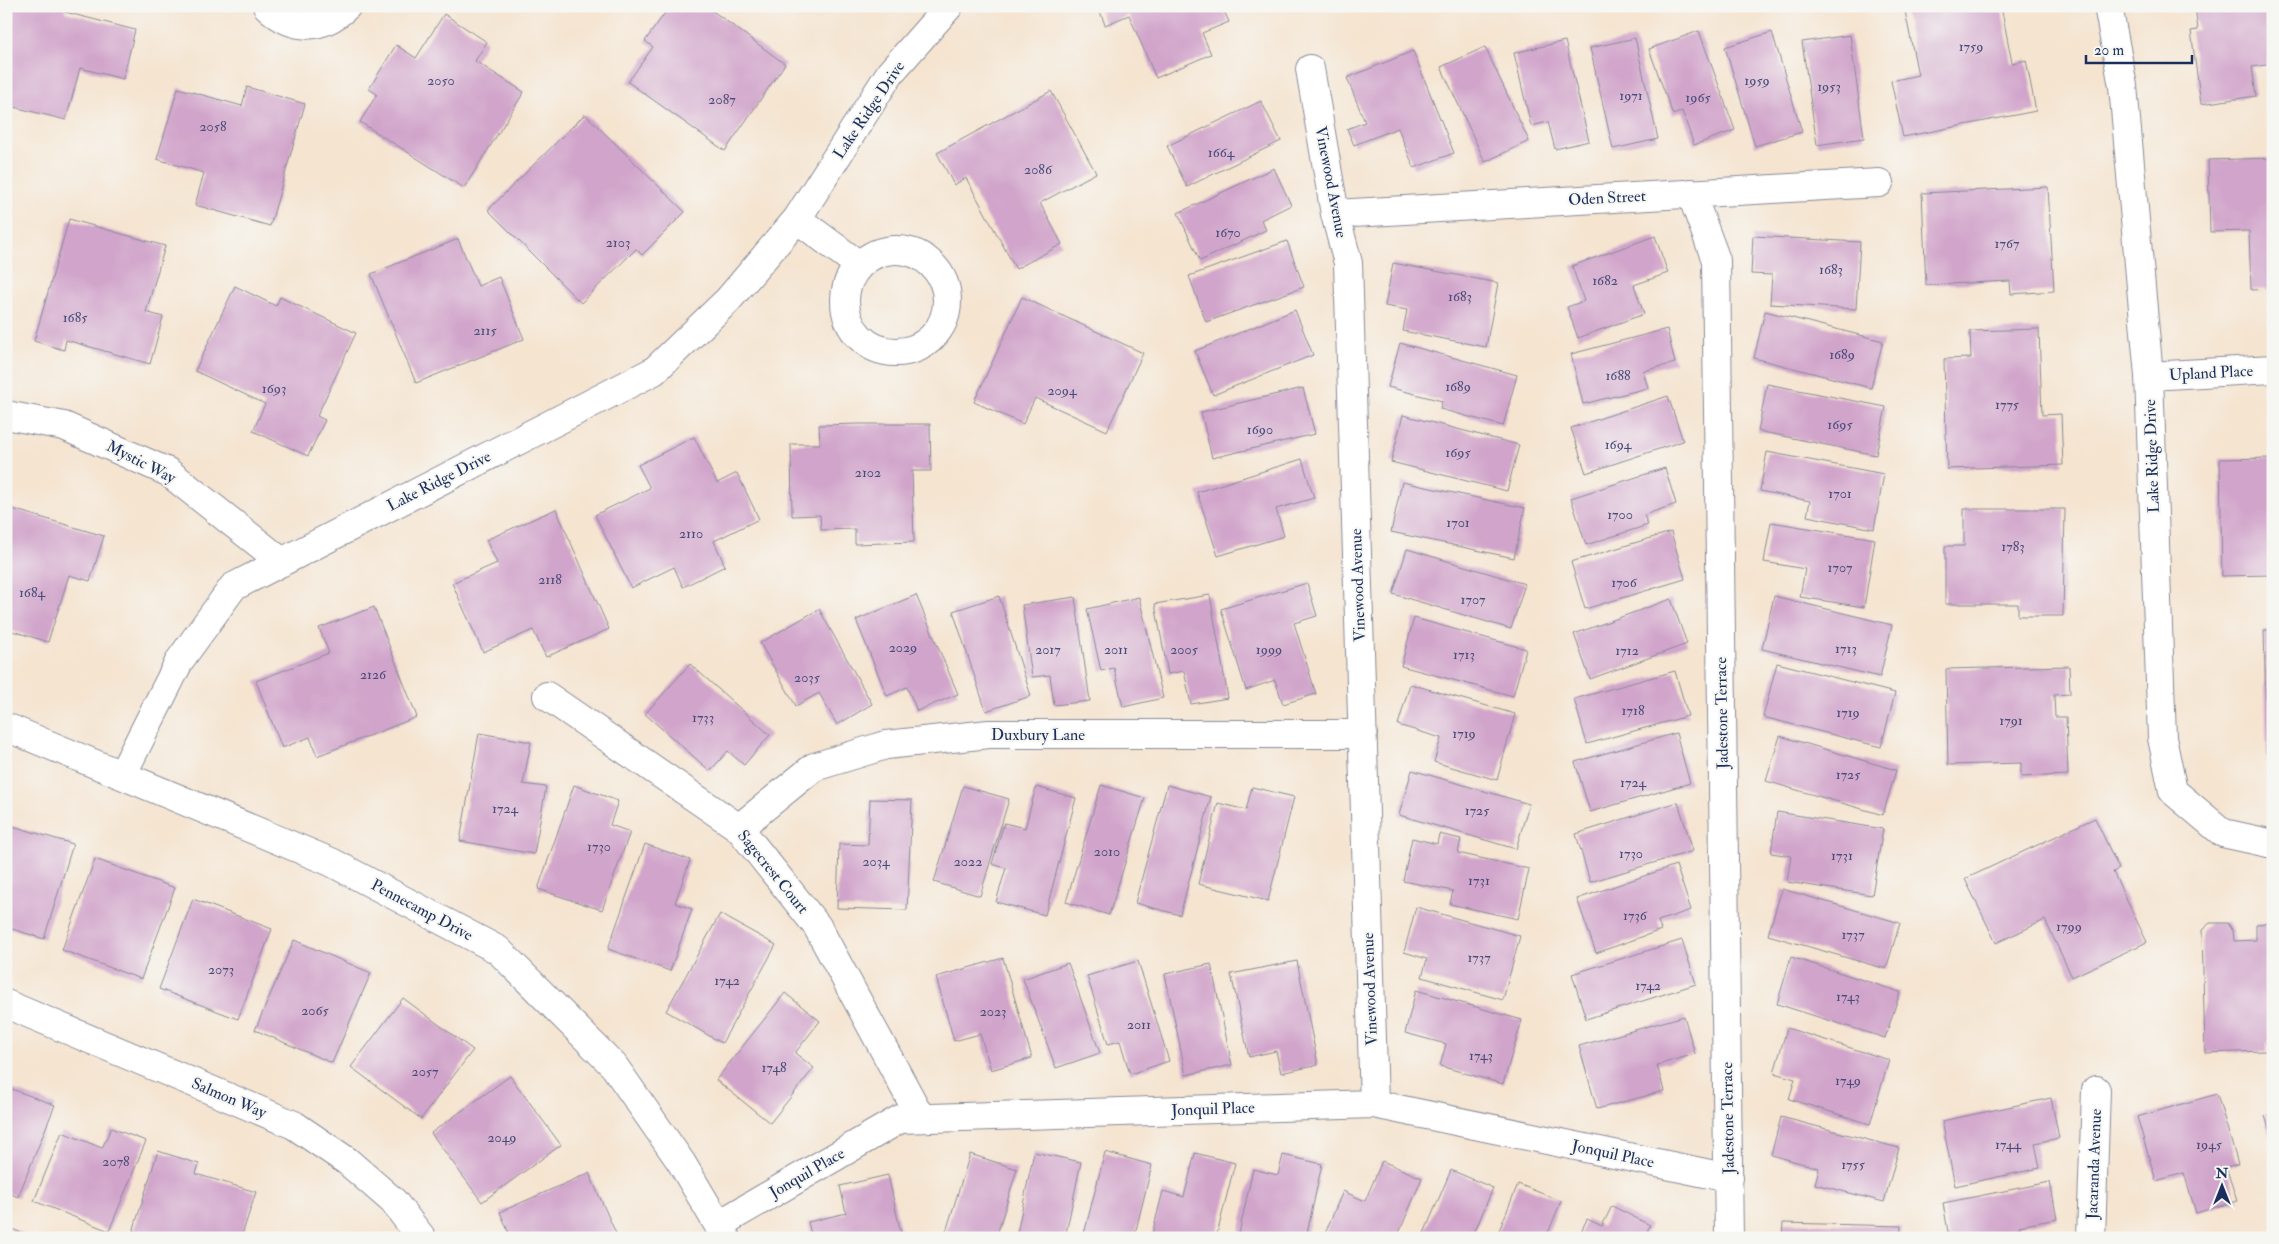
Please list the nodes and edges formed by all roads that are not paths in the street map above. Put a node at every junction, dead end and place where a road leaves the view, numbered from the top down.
1 (267, 6) edge
2 (347, 6) edge
3 (949, 6) edge
4 (2108, 6) edge
5 (1310, 69) dead end
6 (1879, 183) dead end
7 (1691, 193) junction
8 (1335, 214) junction
9 (797, 219) junction
10 (859, 265) dead end
11 (2273, 370) edge
12 (2149, 376) junction
13 (6, 415) edge
14 (282, 562) junction
15 (547, 696) dead end
16 (6, 727) edge
17 (1363, 734) junction
18 (122, 775) junction
19 (739, 828) junction
20 (2273, 844) edge
21 (6, 1004) edge
22 (2096, 1090) dead end
23 (1374, 1104) junction
24 (921, 1118) junction
25 (1729, 1178) junction
26 (722, 1231) edge
27 (422, 1238) edge
28 (1730, 1238) edge
29 (2091, 1238) edge

1 - 2 street
3 - 9 street, Lake Ridge Drive
4 - 12 street, Lake Ridge Drive
5 - 8 street, Vinewood Avenue
6 - 7 street, Oden Street
7 - 8 street, Oden Street
7 - 25 street, Jadestone Terrace
8 - 17 street, Vinewood Avenue
9 - 10 street
9 - 14 street, Lake Ridge Drive
11 - 12 street, Upland Place
12 - 20 street, Lake Ridge Drive
13 - 14 street, Mystic Way
14 - 18 street, Lake Ridge Drive
15 - 19 street, Sagecrest Court
16 - 18 street, Pennecamp Drive
17 - 19 street, Duxbury Lane
17 - 23 street, Vinewood Avenue
18 - 26 street, Pennecamp Drive
19 - 24 street, Sagecrest Court
21 - 27 street, Salmon Way
22 - 29 street, Jacaranda Avenue
23 - 24 street, Jonquil Place
23 - 25 street, Jonquil Place
24 - 26 street, Jonquil Place
25 - 28 street, Jadestone Terrace

